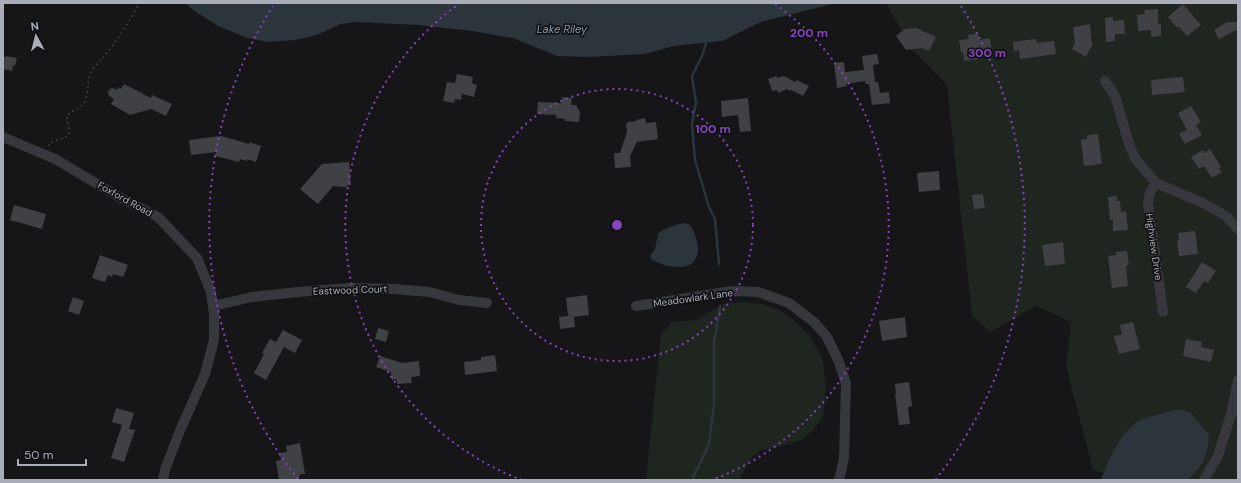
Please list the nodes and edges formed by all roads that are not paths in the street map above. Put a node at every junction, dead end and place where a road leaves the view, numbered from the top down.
1 (1105, 80) dead end
2 (3, 137) edge
3 (1156, 183) junction
4 (1238, 229) edge
5 (487, 303) dead end
6 (213, 306) junction
7 (636, 306) dead end
8 (1163, 312) dead end
9 (1238, 380) edge
10 (1235, 412) edge
11 (163, 480) edge
12 (839, 480) edge
13 (1204, 480) edge

1 - 3 street
2 - 6 street, Foxford Road
3 - 4 street
3 - 8 street, Highview Drive
5 - 6 street, Eastwood Court
6 - 11 street, Foxford Road
7 - 12 street, Meadowlark Lane
9 - 10 street
10 - 13 street

